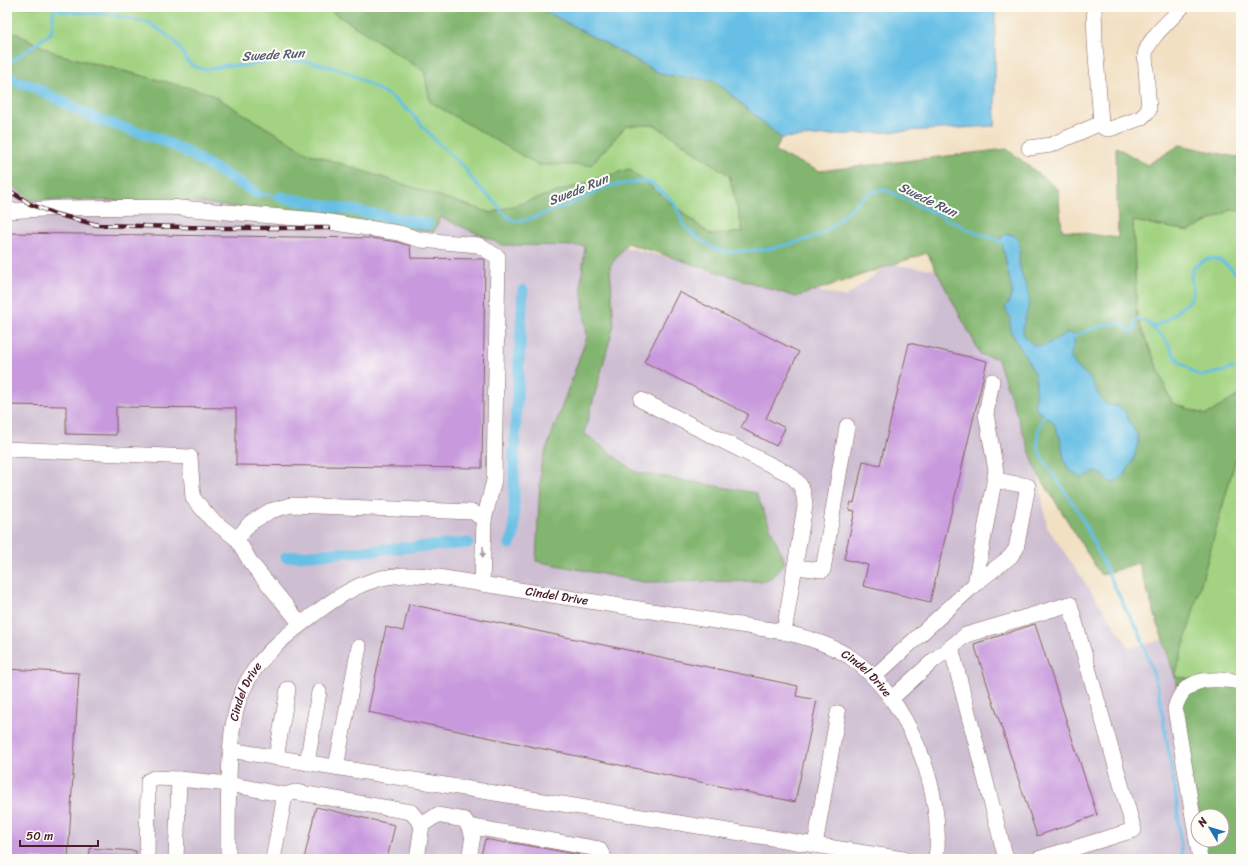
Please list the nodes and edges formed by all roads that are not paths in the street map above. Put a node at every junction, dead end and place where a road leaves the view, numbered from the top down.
1 (1094, 7) edge
2 (1182, 7) edge
3 (1101, 123) junction
4 (1029, 148) dead end
5 (7, 211) edge
6 (992, 381) dead end
7 (641, 400) dead end
8 (847, 426) dead end
9 (7, 449) edge
10 (995, 480) junction
11 (484, 520) junction
12 (237, 539) junction
13 (795, 567) junction
14 (482, 584) junction
15 (975, 584) junction
16 (301, 624) junction
17 (784, 632) junction
18 (359, 647) dead end
19 (951, 647) junction
20 (874, 677) junction
21 (1241, 682) edge
22 (288, 689) dead end
23 (319, 692) dead end
24 (892, 698) junction
25 (838, 713) dead end
26 (230, 750) junction
27 (276, 758) junction
28 (307, 763) junction
29 (336, 767) junction
30 (179, 779) junction
31 (229, 784) junction
32 (285, 795) junction
33 (422, 825) junction
34 (468, 826) junction
35 (814, 845) junction
36 (147, 859) edge
37 (176, 859) edge
38 (228, 859) edge
39 (273, 859) edge
40 (417, 859) edge
41 (469, 859) edge
42 (605, 859) edge
43 (903, 859) edge
44 (936, 859) edge
45 (1006, 859) edge
46 (1038, 859) edge
47 (1200, 859) edge

1 - 3 street
2 - 3 street
3 - 4 street
5 - 11 street
6 - 10 street
7 - 13 street
8 - 13 street
9 - 12 street
10 - 15 street
10 - 15 street
11 - 12 street
11 -> 14 street
12 - 16 street
13 - 17 street
14 - 16 street, Cindel Drive
14 - 17 street, Cindel Drive
15 - 20 street
16 - 26 street, Cindel Drive
17 - 20 street, Cindel Drive
18 - 29 street
19 - 24 street
19 - 45 street
19 - 46 street
20 - 24 street, Cindel Drive
21 - 47 street
22 - 27 street
23 - 28 street
24 - 44 street, Cindel Drive
25 - 35 street
26 - 27 street
26 - 31 street, Cindel Drive
27 - 28 street
28 - 29 street
29 - 35 street
30 - 31 street
30 - 36 street
30 - 37 street
31 - 32 street
31 - 38 street, Cindel Drive
32 - 33 street
32 - 39 street
33 - 34 street
33 - 40 street
34 - 41 street
34 - 42 street
35 - 43 street

